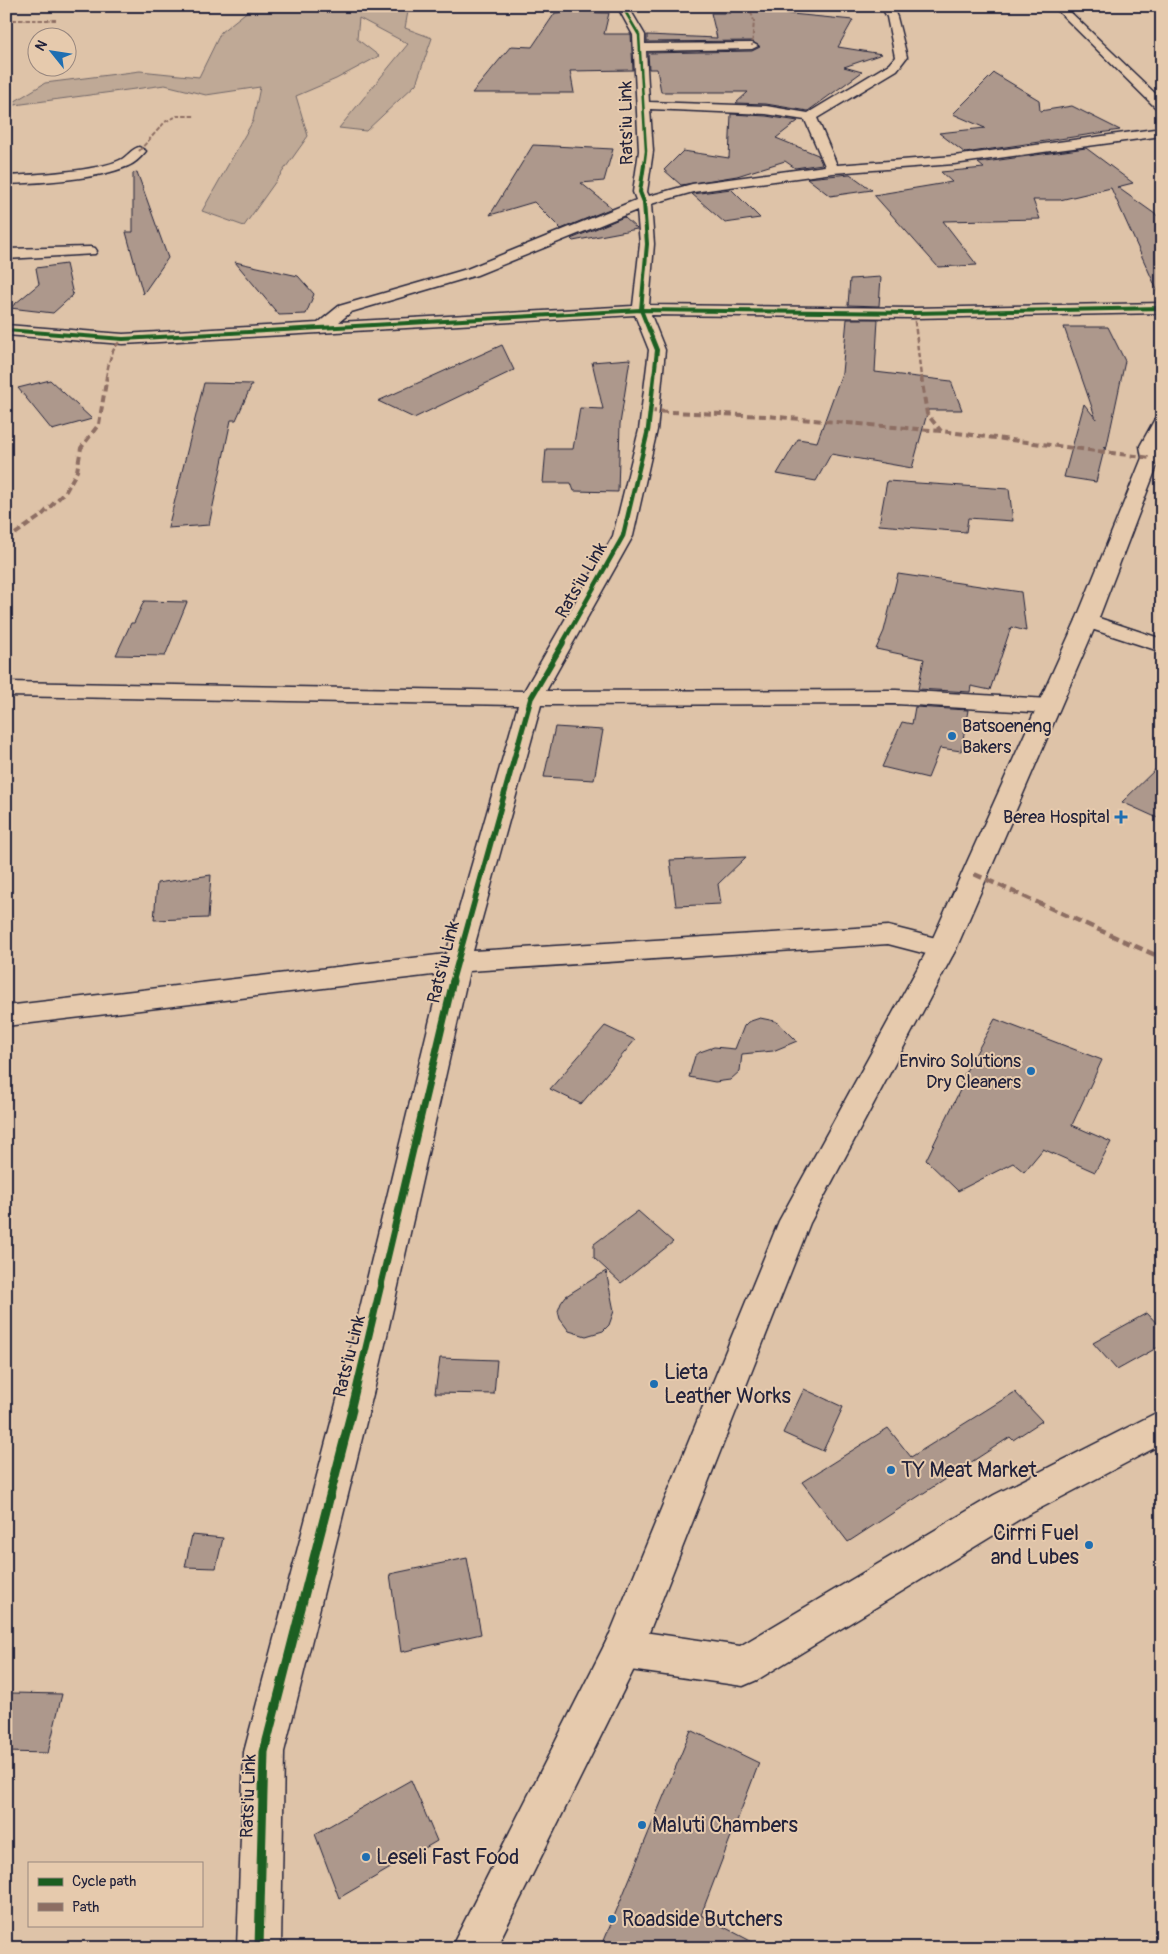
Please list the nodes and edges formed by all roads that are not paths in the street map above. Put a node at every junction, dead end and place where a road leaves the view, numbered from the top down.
1 (622, 6) edge
2 (886, 6) edge
3 (1058, 6) edge
4 (752, 46) dead end
5 (639, 48) junction
6 (642, 105) junction
7 (1162, 107) edge
8 (810, 117) junction
9 (1162, 132) edge
10 (139, 151) dead end
11 (834, 169) junction
12 (6, 180) edge
13 (644, 202) junction
14 (90, 251) dead end
15 (6, 254) edge
16 (1162, 308) edge
17 (641, 310) junction
18 (323, 327) junction
19 (6, 330) edge
20 (1158, 438) edge
21 (1087, 620) junction
22 (1162, 646) edge
23 (6, 689) edge
24 (532, 698) junction
25 (1049, 706) junction
26 (942, 948) junction
27 (457, 962) junction
28 (6, 1016) edge
29 (1162, 1426) edge
30 (623, 1649) junction
31 (259, 1948) edge
32 (473, 1948) edge

1 - 5 street, Rats'iu Link
2 - 8 street
3 - 7 street
4 - 5 street
5 - 6 street, Rats'iu Link
6 - 8 street
6 - 13 street, Rats'iu Link
8 - 11 street
9 - 11 street
10 - 12 street
11 - 13 street
13 - 17 street, Rats'iu Link
13 - 18 street
14 - 15 street
16 - 17 street
17 - 18 street
17 - 24 street, Rats'iu Link
18 - 19 street
20 - 21 street
21 - 22 street
21 - 25 street
23 - 24 street
24 - 25 street
24 - 27 street, Rats'iu Link
25 - 26 street
26 - 27 street
26 - 30 street
27 - 28 street
27 - 31 street, Rats'iu Link
29 - 30 street
30 - 32 street

